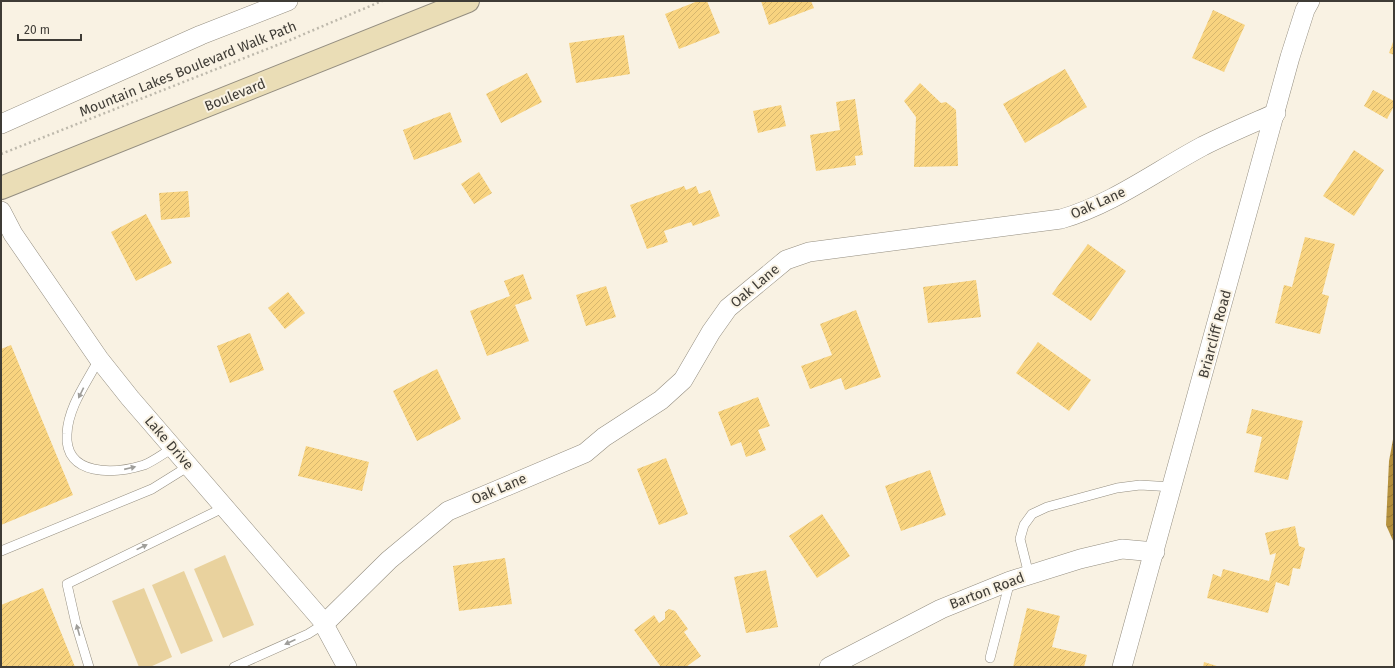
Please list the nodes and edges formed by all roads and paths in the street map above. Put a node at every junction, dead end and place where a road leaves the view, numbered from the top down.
1 (288, 1) edge
2 (382, 1) edge
3 (468, 1) edge
4 (1310, 1) edge
5 (257, 7) edge
6 (1276, 112) junction
7 (1, 124) edge
8 (1, 154) edge
9 (1, 188) edge
10 (1, 211) edge
11 (99, 359) junction
12 (173, 448) junction
13 (189, 466) junction
14 (1173, 487) junction
15 (225, 507) junction
16 (1, 551) edge
17 (1155, 552) junction
18 (1029, 575) junction
19 (1010, 581) junction
20 (324, 624) junction
21 (990, 658) dead end
22 (836, 665) edge
23 (89, 667) edge
24 (234, 667) edge
25 (347, 667) edge
26 (1122, 667) edge

1 - 5 street
2 - 8 path, Mountain Lakes Boulevard Walk Path
3 - 9 main road, Boulevard
4 - 6 street, Briarcliff Road
5 - 7 street
6 - 14 street, Briarcliff Road
6 - 20 street, Oak Lane
10 - 11 street, Lake Drive
11 - 12 street, Lake Drive
11 -> 12 lane
12 - 13 street, Lake Drive
13 - 15 street, Lake Drive
13 - 16 lane
14 - 17 street, Briarcliff Road
14 - 18 lane
15 - 20 street, Lake Drive
23 -> 15 lane
17 - 18 street, Barton Road
17 - 26 street, Briarcliff Road
18 - 19 street, Barton Road
19 - 21 lane
19 - 22 street, Barton Road
20 -> 24 lane
20 - 25 street, Lake Drive

